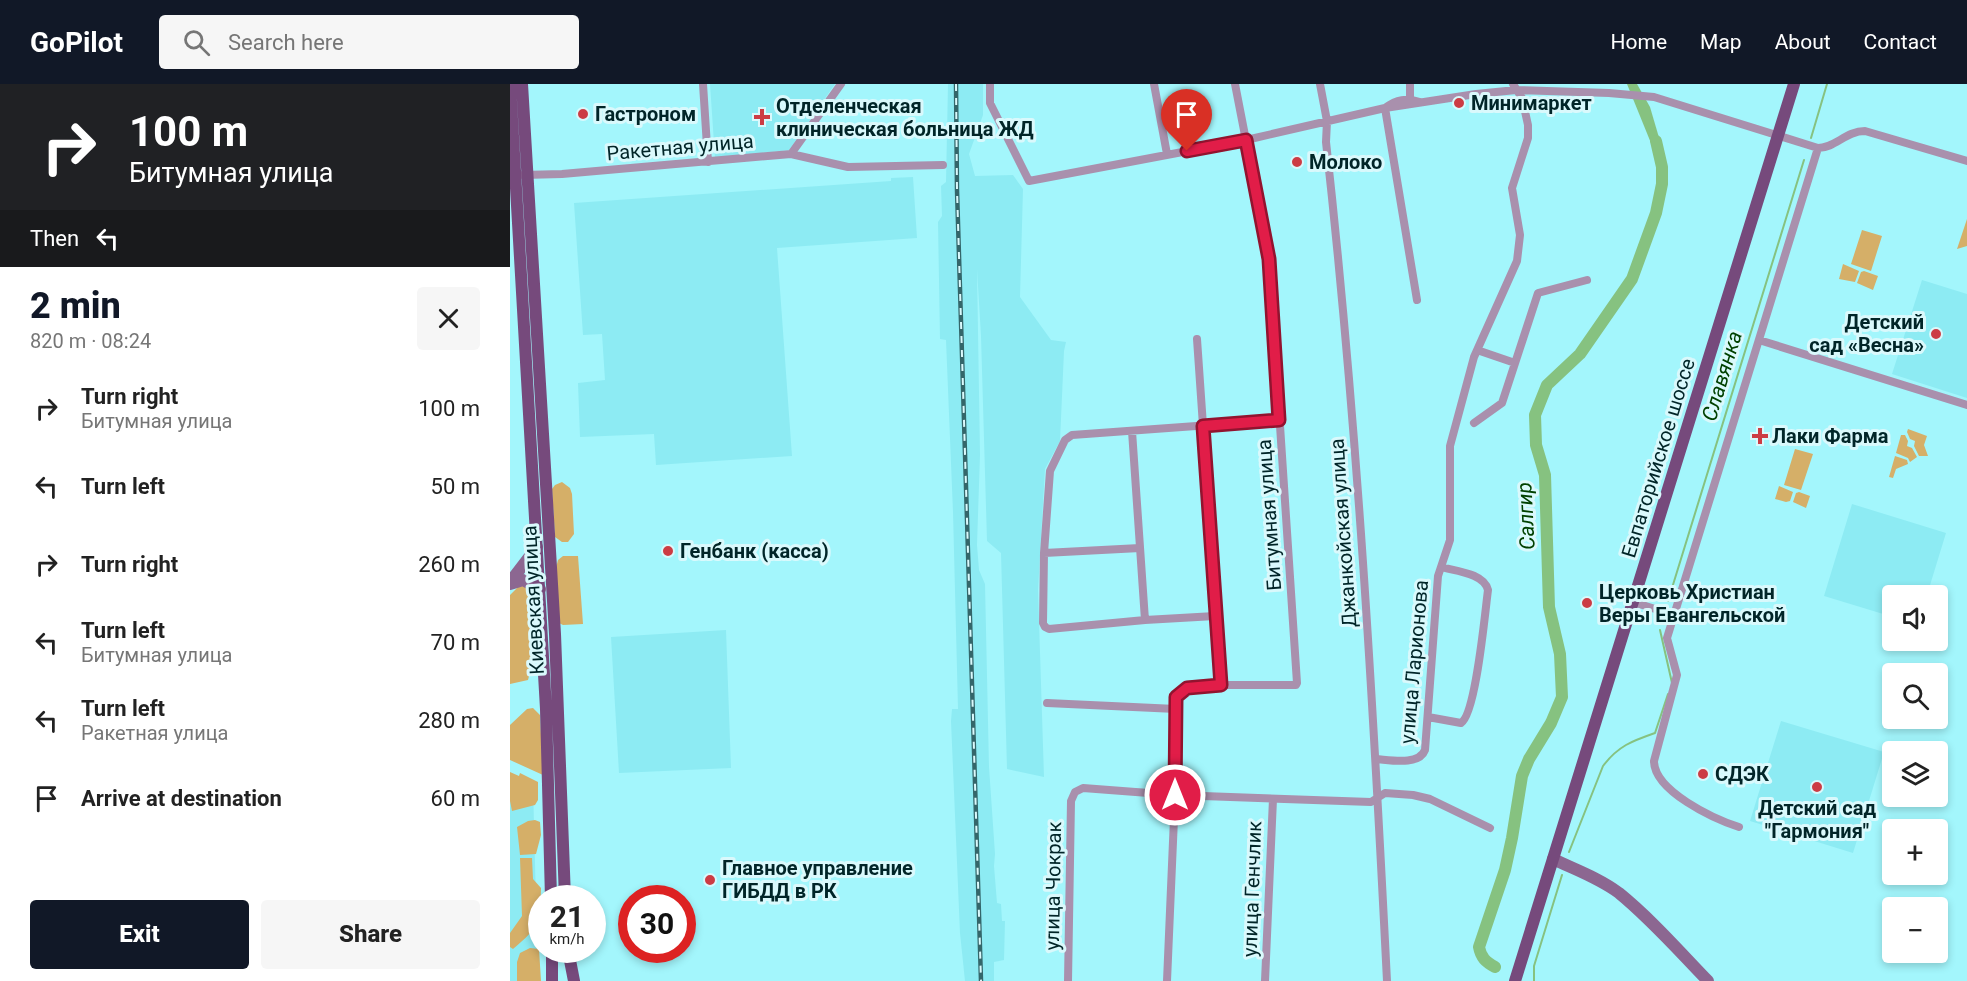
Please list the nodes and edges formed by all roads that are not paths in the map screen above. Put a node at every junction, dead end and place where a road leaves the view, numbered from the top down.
1 (510, 84) edge
2 (522, 84) edge
3 (703, 84) edge
4 (841, 84) edge
5 (990, 84) edge
6 (1154, 84) edge
7 (1235, 84) edge
8 (1320, 84) edge
9 (1410, 84) edge
10 (1794, 84) edge
11 (1514, 87) edge
12 (1410, 99) junction
13 (1421, 102) junction
14 (1385, 108) junction
15 (1327, 121) junction
16 (1778, 136) junction
17 (1246, 140) junction
18 (1818, 148) junction
19 (791, 154) junction
20 (1167, 154) junction
21 (1967, 161) edge
22 (708, 162) junction
23 (943, 165) dead end
24 (518, 175) edge
25 (1587, 280) dead end
26 (1417, 300) dead end
27 (1197, 339) dead end
28 (1759, 340) junction
29 (1477, 350) junction
30 (1515, 363) junction
31 (1967, 405) edge
32 (1279, 420) junction
33 (1474, 423) dead end
34 (1203, 426) junction
35 (1132, 431) junction
36 (537, 548) junction
37 (1140, 548) junction
38 (1044, 553) junction
39 (1441, 567) junction
40 (510, 583) edge
41 (540, 589) junction
42 (1633, 602) junction
43 (1674, 615) junction
44 (1215, 616) junction
45 (1145, 620) junction
46 (1221, 685) junction
47 (1047, 704) dead end
48 (1176, 709) junction
49 (1428, 717) junction
50 (1376, 759) junction
51 (1175, 795) junction
52 (1378, 798) junction
53 (1273, 799) junction
54 (562, 810) junction
55 (549, 812) junction
56 (1739, 827) dead end
57 (1490, 828) dead end
58 (1553, 859) junction
59 (551, 885) edge
60 (565, 885) edge
61 (552, 963) edge
62 (568, 963) edge
63 (570, 963) edge
64 (552, 981) edge
65 (569, 981) edge
66 (574, 981) edge
67 (1068, 981) edge
68 (1167, 981) edge
69 (1265, 981) edge
70 (1387, 981) edge
71 (1515, 981) edge
72 (1708, 981) edge

1 - 24 main road, Киевская улица
2 - 24 main road, Киевская улица
3 - 22 street
4 - 19 street
5 - 20 street
6 - 20 street
7 - 17 street, Битумная улица
8 - 15 street, Джанкойская улица
9 - 12 street
10 - 16 main road, Евпаторийское шоссе
11 - 13 street
11 - 16 street
11 - 29 street, улица Ларионова
12 - 13 street
12 - 14 street
13 - 14 street
14 - 15 street
14 - 26 street
15 - 17 street
15 - 50 street, Джанкойская улица
16 - 18 street
16 - 42 main road, Евпаторийское шоссе
17 - 20 street
17 - 32 street, Битумная улица
18 - 21 street
18 - 28 street
19 - 22 street, Ракетная улица
19 - 23 street, Ракетная улица
22 - 24 street, Ракетная улица
24 - 36 main road, Киевская улица
24 - 54 main road, Киевская улица
25 - 30 street
27 - 34 street
28 - 31 street
28 - 43 street
29 - 30 street
29 - 39 street, улица Ларионова
30 - 33 street
32 - 34 street
32 - 46 street, Битумная улица
34 - 35 street
34 - 44 street
35 - 37 street
35 - 38 street
36 - 40 main road
36 - 41 main road, Киевская улица
37 - 38 street
37 - 45 street
38 - 45 street
39 - 49 street, улица Ларионова
39 - 49 street
40 - 41 main road
41 - 55 main road, Киевская улица
42 - 43 street
42 - 58 main road, Евпаторийское шоссе
43 - 56 street
44 - 45 street
44 - 46 street
46 - 48 street, Битумная улица
47 - 48 street
48 - 51 street
49 - 50 street, улица Ларионова
50 - 52 street, Джанкойская улица
51 - 53 street
51 - 67 street, улица Чокрак
51 - 68 street
52 - 53 street
52 - 57 street
52 - 70 street, Джанкойская улица
53 - 69 street, улица Генчлик
54 - 55 main road
54 - 60 main road, Киевская улица
55 - 59 main road, Киевская улица
58 - 71 main road, Евпаторийское шоссе
58 - 72 main road
61 - 64 main road
62 - 65 main road
63 - 66 main road

